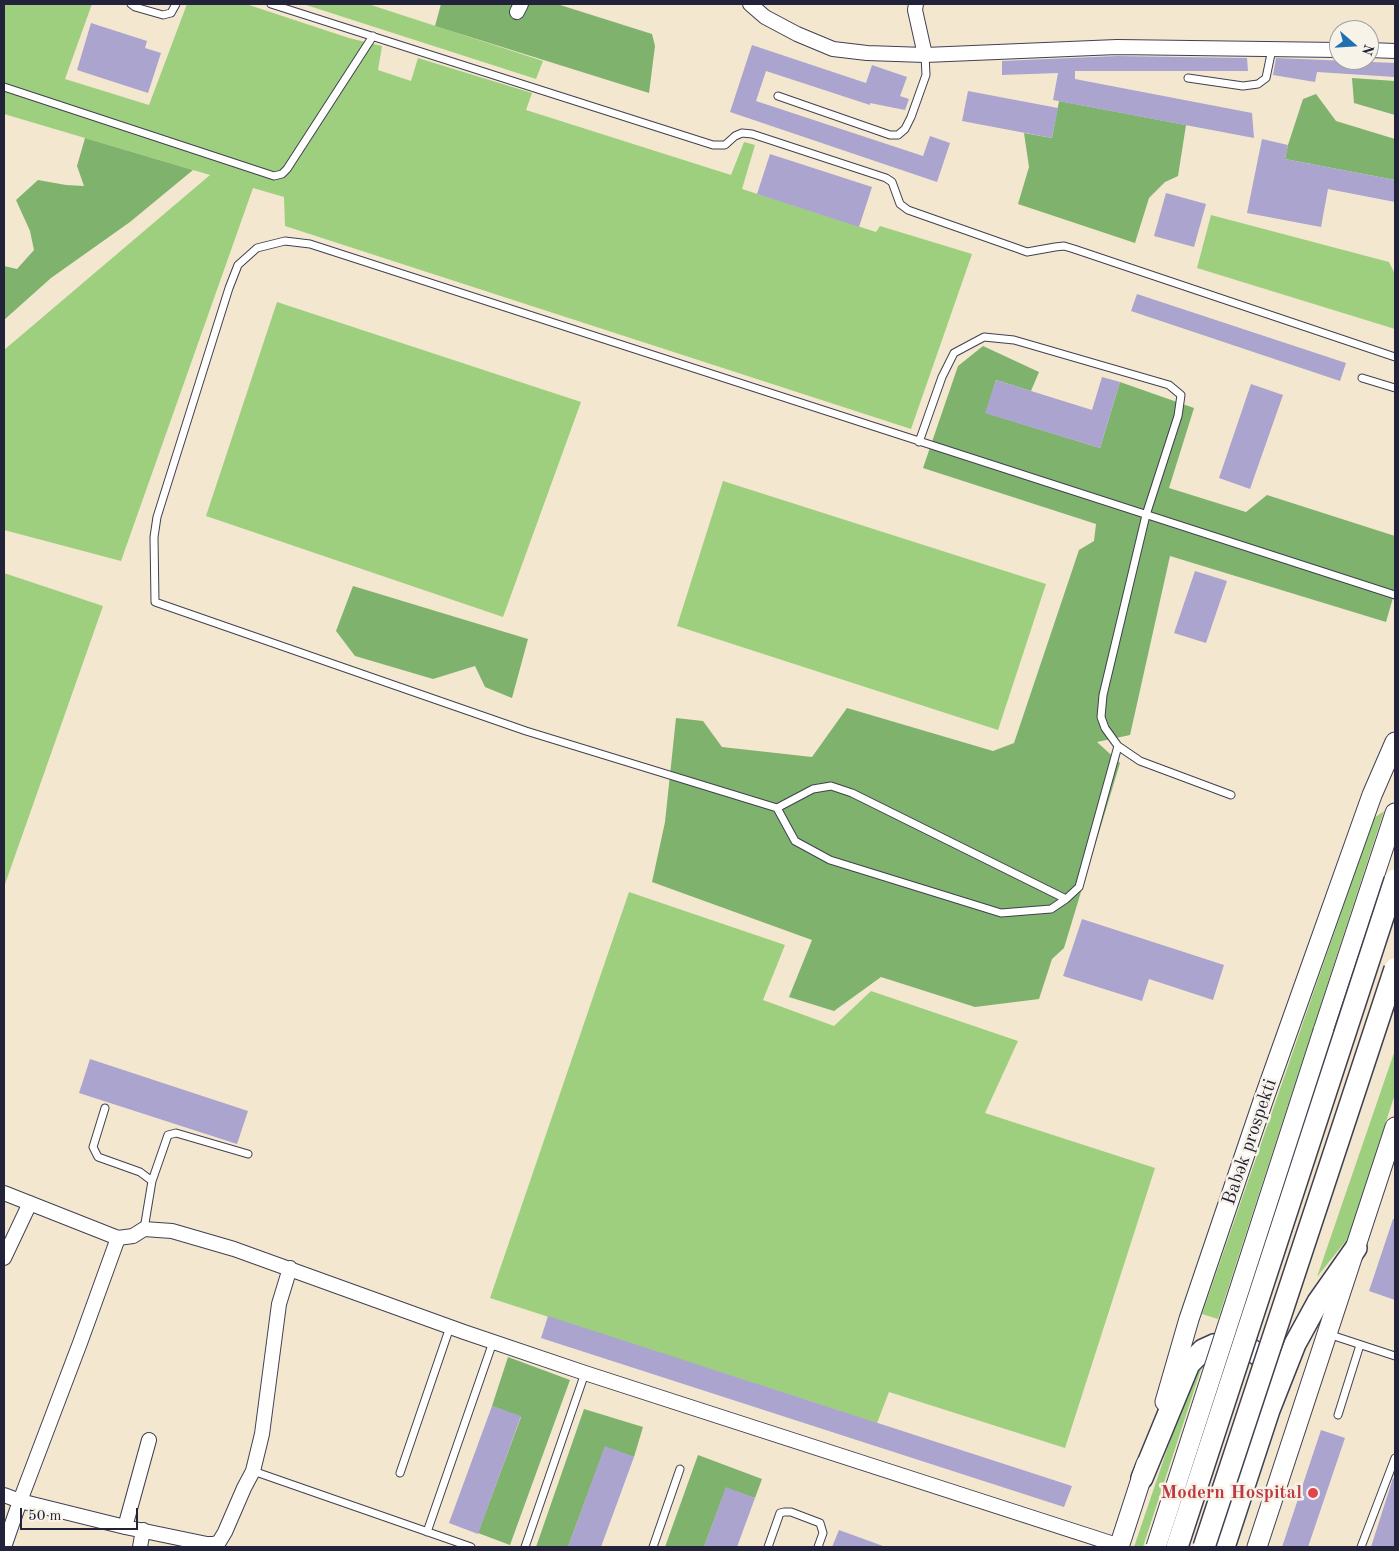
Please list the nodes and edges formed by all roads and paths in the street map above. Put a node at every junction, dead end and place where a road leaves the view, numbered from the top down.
1 (131, 4) edge
2 (176, 4) edge
3 (271, 4) edge
4 (750, 4) edge
5 (916, 4) edge
6 (373, 36) junction
7 (1272, 49) junction
8 (1329, 50) edge
9 (1379, 50) edge
10 (1395, 51) edge
11 (925, 55) junction
12 (1188, 78) dead end
13 (4, 87) edge
14 (778, 96) dead end
15 (1395, 357) edge
16 (1362, 378) dead end
17 (1395, 388) edge
18 (918, 442) junction
19 (1146, 515) junction
20 (1395, 595) edge
21 (1395, 742) edge
22 (1118, 746) junction
23 (1231, 795) dead end
24 (778, 808) junction
25 (1395, 813) edge
26 (1395, 880) edge
27 (1066, 899) junction
28 (1395, 969) edge
29 (105, 1108) dead end
30 (1395, 1127) edge
31 (248, 1154) dead end
32 (152, 1181) junction
33 (4, 1193) edge
34 (30, 1203) junction
35 (144, 1229) junction
36 (118, 1238) junction
37 (1356, 1248) junction
38 (4, 1258) edge
39 (290, 1268) junction
40 (450, 1327) junction
41 (1327, 1334) junction
42 (493, 1342) junction
43 (1360, 1345) junction
44 (1395, 1356) edge
45 (585, 1373) junction
46 (1270, 1410) junction
47 (1338, 1415) dead end
48 (148, 1440) dead end
49 (1395, 1458) edge
50 (680, 1469) dead end
51 (253, 1471) junction
52 (400, 1473) dead end
53 (1142, 1478) junction
54 (4, 1495) edge
55 (20, 1500) junction
56 (125, 1527) junction
57 (143, 1530) junction
58 (427, 1532) junction
59 (4, 1547) edge
60 (140, 1547) edge
61 (471, 1547) edge
62 (525, 1547) edge
63 (653, 1547) edge
64 (768, 1547) edge
65 (818, 1547) edge
66 (1120, 1547) edge
67 (1156, 1547) edge
68 (1177, 1547) edge
69 (1204, 1547) edge
70 (1224, 1547) edge
71 (1258, 1547) edge
72 (1362, 1547) edge

1 - 2 lane
3 - 6 lane
4 - 11 street
5 - 11 street
6 - 13 lane
6 - 15 lane
7 - 8 street
7 - 11 street
7 - 12 lane
9 - 10 street
11 - 14 lane
16 - 17 lane
18 - 19 lane
18 - 19 lane
18 - 24 lane
19 - 20 lane
19 - 22 lane
21 - 53 main road, Babək prospekti
22 - 23 lane
22 - 27 lane
24 - 27 lane
24 - 27 lane
25 - 67 main road, bridge
26 - 68 main road, bridge
28 - 69 main road, bridge
29 - 32 lane
30 - 37 main road
31 - 32 lane
32 - 35 lane
33 - 34 street
34 - 36 street
34 - 38 street
35 - 36 street
35 - 39 street
36 - 55 street
37 - 41 main road
37 - 46 main road
39 - 40 street
39 - 51 street
40 - 42 street
40 - 52 lane
41 - 43 lane
41 - 71 main road
42 - 45 street
42 - 58 lane
43 - 44 lane
43 - 47 lane
45 - 62 lane
45 - 66 street
46 - 53 main road
46 - 70 main road
48 - 56 street
49 - 72 lane
50 - 63 lane
51 - 57 street
51 - 58 lane
53 - 66 main road, Babək prospekti
54 - 55 street
55 - 56 street
55 - 59 street
56 - 57 street
57 - 60 street
58 - 61 lane
64 - 65 lane

